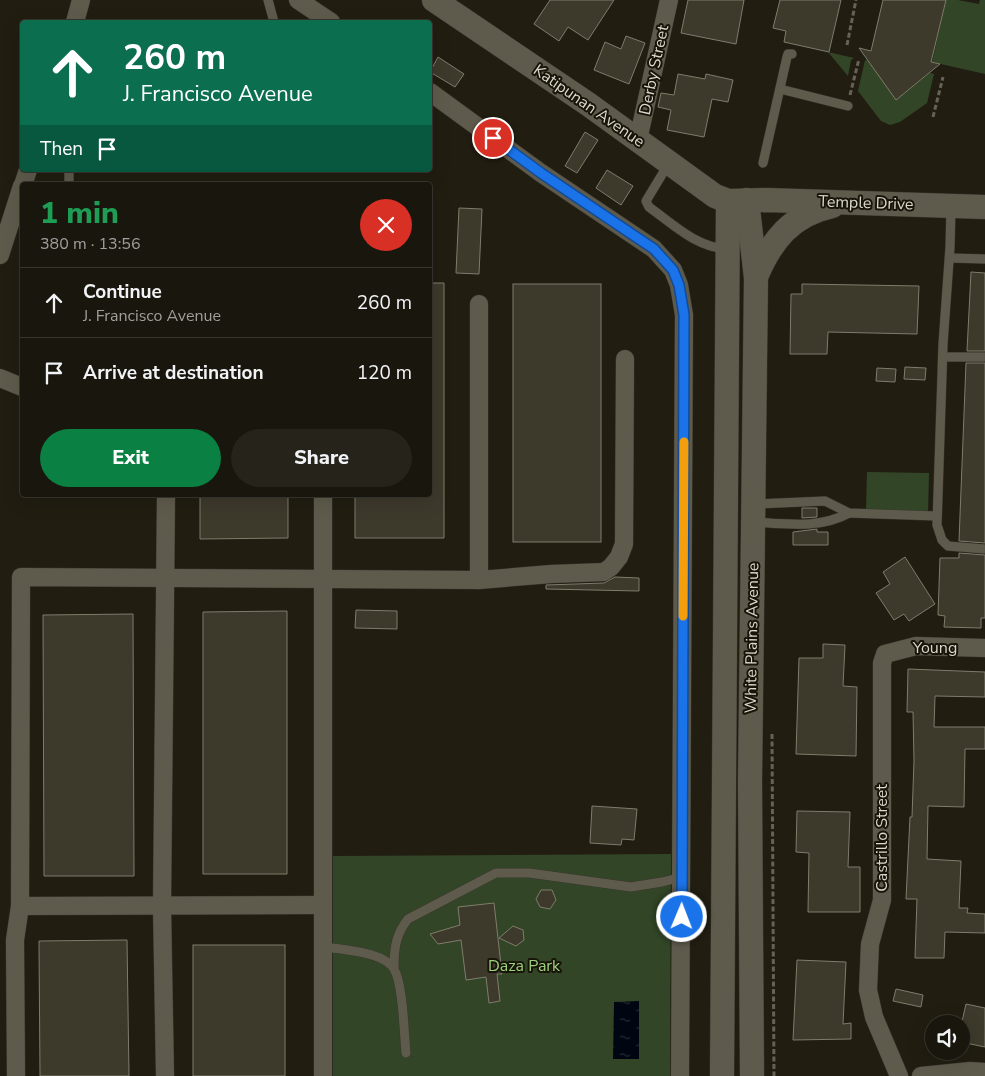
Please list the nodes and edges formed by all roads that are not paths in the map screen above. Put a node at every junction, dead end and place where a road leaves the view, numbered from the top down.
1 (81, 0) edge
2 (268, 0) edge
3 (298, 0) edge
4 (434, 0) edge
5 (669, 0) edge
6 (76, 20) edge
7 (273, 20) edge
8 (328, 20) edge
9 (792, 54) dead end
10 (780, 89) junction
11 (432, 93) edge
12 (848, 106) road end
13 (638, 140) junction
14 (670, 163) junction
15 (763, 163) dead end
16 (20, 194) edge
17 (737, 201) junction
18 (848, 202) junction
19 (950, 206) junction
20 (985, 207) edge
21 (728, 250) junction
22 (0, 255) edge
23 (950, 258) junction
24 (985, 259) edge
25 (756, 278) junction
26 (479, 304) dead end
27 (985, 357) edge
28 (943, 358) junction
29 (626, 359) dead end
30 (0, 378) edge
31 (20, 386) edge
32 (166, 497) edge
33 (323, 497) edge
34 (753, 513) junction
35 (849, 513) junction
36 (937, 516) junction
37 (985, 548) edge
38 (167, 576) junction
39 (324, 578) junction
40 (479, 580) junction
41 (985, 648) edge
42 (885, 654) joint
43 (723, 782) junction
44 (750, 782) junction
45 (682, 877) junction
46 (322, 905) junction
47 (20, 906) junction
48 (162, 906) junction
49 (322, 947) junction
50 (394, 967) junction
51 (406, 1053) dead end
52 (985, 1072) edge
53 (16, 1076) edge
54 (164, 1076) edge
55 (323, 1076) edge
56 (680, 1076) edge
57 (722, 1076) edge
58 (752, 1076) edge
59 (899, 1076) edge
60 (922, 1076) edge

1 - 6 street
2 - 7 lane
3 - 8 street
4 - 13 street, Katipunan Avenue
5 - 13 street, Derby Street
9 - 10 lane
10 - 12 lane
10 - 15 lane
11 - 45 street
13 - 14 street, Katipunan Avenue
14 - 17 street, Katipunan Avenue
14 - 21 lane
16 - 22 street
17 - 18 street, Temple Drive
17 - 21 street, White Plains Avenue
17 - 25 street, White Plains Avenue
18 - 19 street, Temple Drive
18 - 25 street
19 - 20 street, Temple Drive
19 - 23 lane
21 - 43 street, White Plains Avenue
23 - 24 lane
23 - 28 lane
25 - 34 street, White Plains Avenue
26 - 40 street
27 - 28 lane
28 - 36 lane
29 - 40 street
30 - 31 street
32 - 38 street
33 - 39 street
34 - 35 lane
34 - 35 lane
34 - 44 street, White Plains Avenue
35 - 36 lane
36 - 37 lane
38 - 39 street
38 - 47 street
38 - 48 street
39 - 40 street
39 - 46 street
41 - 42 street, Young
42 - 59 street, Castrillo Street
43 - 44 street
43 - 57 street, White Plains Avenue
44 - 58 street, White Plains Avenue
45 - 50 lane
45 - 56 street
46 - 48 street
46 - 49 street
47 - 48 street
47 - 53 street
48 - 54 street
49 - 50 lane
49 - 55 street
50 - 51 lane
52 - 60 street

